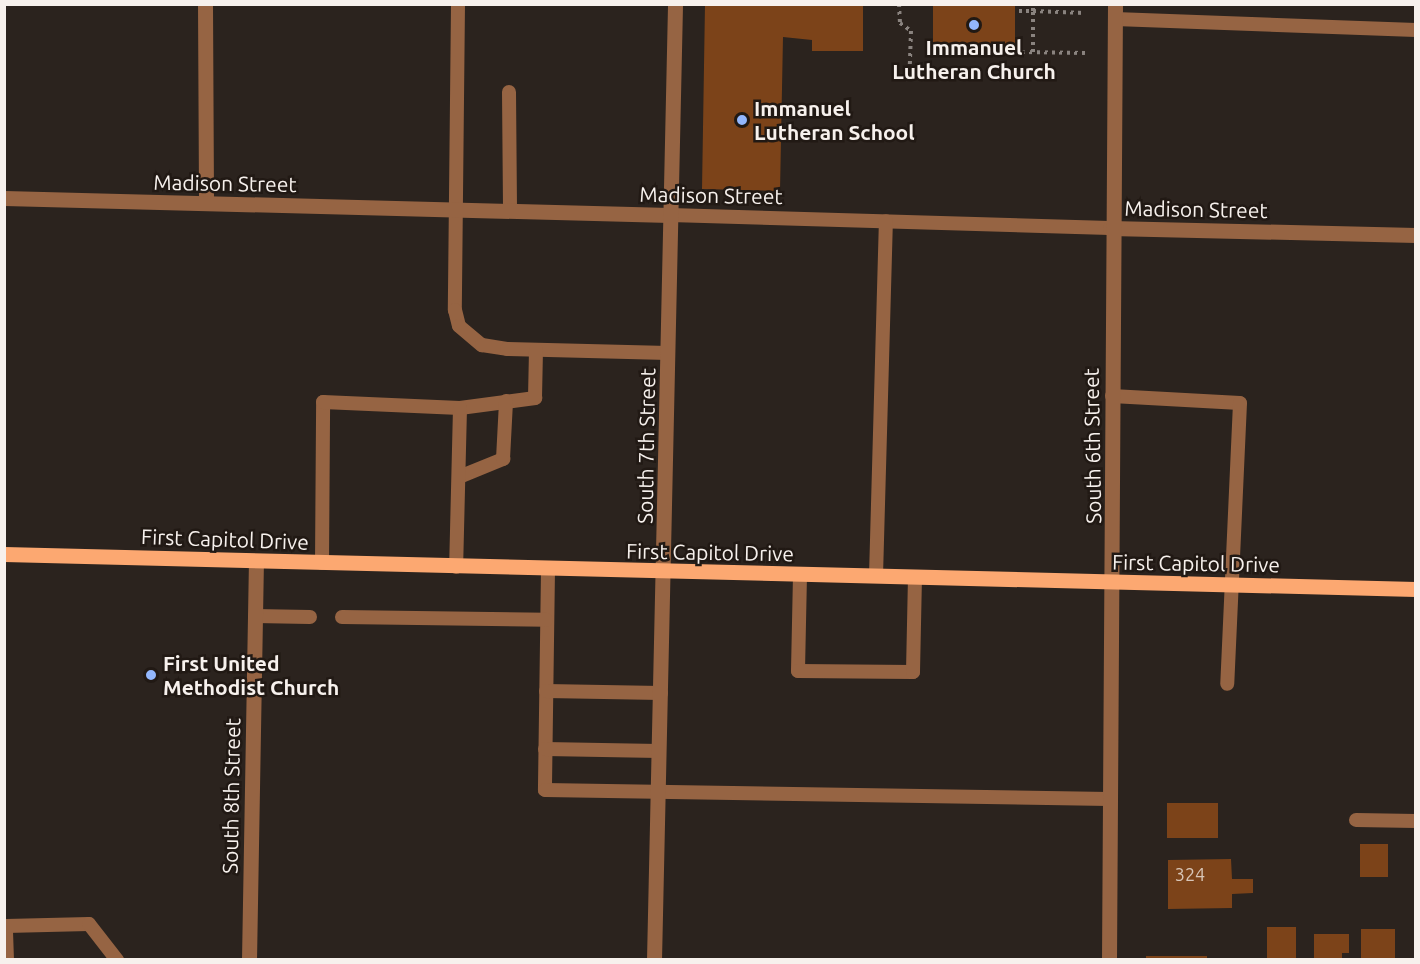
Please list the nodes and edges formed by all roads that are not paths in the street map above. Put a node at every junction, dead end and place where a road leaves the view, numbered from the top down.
1 (205, 4) edge
2 (458, 4) edge
3 (675, 4) edge
4 (1115, 12) edge
5 (1416, 30) edge
6 (509, 92) dead end
7 (4, 198) edge
8 (206, 203) junction
9 (455, 210) junction
10 (510, 211) junction
11 (670, 215) junction
12 (886, 221) junction
13 (1110, 228) junction
14 (1416, 235) edge
15 (536, 350) junction
16 (668, 353) junction
17 (1112, 396) junction
18 (506, 402) junction
19 (460, 408) junction
20 (459, 477) junction
21 (4, 554) edge
22 (256, 561) junction
23 (322, 563) junction
24 (456, 567) junction
25 (548, 570) junction
26 (665, 573) junction
27 (800, 575) junction
28 (876, 576) junction
29 (915, 577) junction
30 (1114, 582) junction
31 (1232, 585) junction
32 (1416, 589) edge
33 (255, 616) junction
34 (310, 617) dead end
35 (342, 618) dead end
36 (546, 620) junction
37 (1227, 684) dead end
38 (546, 691) junction
39 (661, 693) junction
40 (545, 749) junction
41 (659, 751) junction
42 (658, 791) junction
43 (1109, 799) junction
44 (1356, 820) dead end
45 (1416, 821) edge
46 (7, 960) edge
47 (117, 960) edge
48 (249, 960) edge
49 (654, 960) edge
50 (1109, 960) edge

1 - 8 street
2 - 9 lane
3 - 11 street, South 7th Street
4 - 5 lane
4 - 13 street, South 6th Street
6 - 10 lane
7 - 8 street, Madison Street
8 - 9 street, Madison Street
9 - 10 street, Madison Street
9 - 15 lane
10 - 11 street, Madison Street
11 - 12 lane, Madison Street
11 - 16 street, South 7th Street
12 - 13 lane, Madison Street
12 - 28 lane
13 - 14 street, Madison Street
13 - 17 street, South 6th Street
15 - 16 lane
15 - 18 lane
16 - 26 street, South 7th Street
17 - 30 street, South 6th Street
17 - 31 lane
18 - 19 lane
18 - 20 lane
19 - 20 lane
19 - 23 lane
20 - 24 lane
21 - 22 main road, First Capitol Drive
22 - 23 main road, First Capitol Drive
22 - 33 street, South 8th Street
23 - 24 main road, First Capitol Drive
24 - 25 main road, First Capitol Drive
25 - 26 main road, First Capitol Drive
25 - 36 lane
26 - 27 main road, First Capitol Drive
26 - 39 street, South 7th Street
27 - 28 main road, First Capitol Drive
27 - 29 lane
28 - 29 main road, First Capitol Drive
29 - 30 main road, First Capitol Drive
30 - 31 main road, First Capitol Drive
30 - 43 street, South 6th Street
31 - 32 main road, First Capitol Drive
31 - 37 lane
33 - 34 lane
33 - 48 street, South 8th Street
35 - 36 lane
36 - 38 lane
38 - 39 lane
38 - 40 lane
39 - 41 street, South 7th Street
40 - 41 lane
40 - 42 lane
41 - 42 street, South 7th Street
42 - 43 lane
42 - 49 street, South 7th Street
43 - 50 street, South 6th Street
44 - 45 lane
46 - 47 lane

